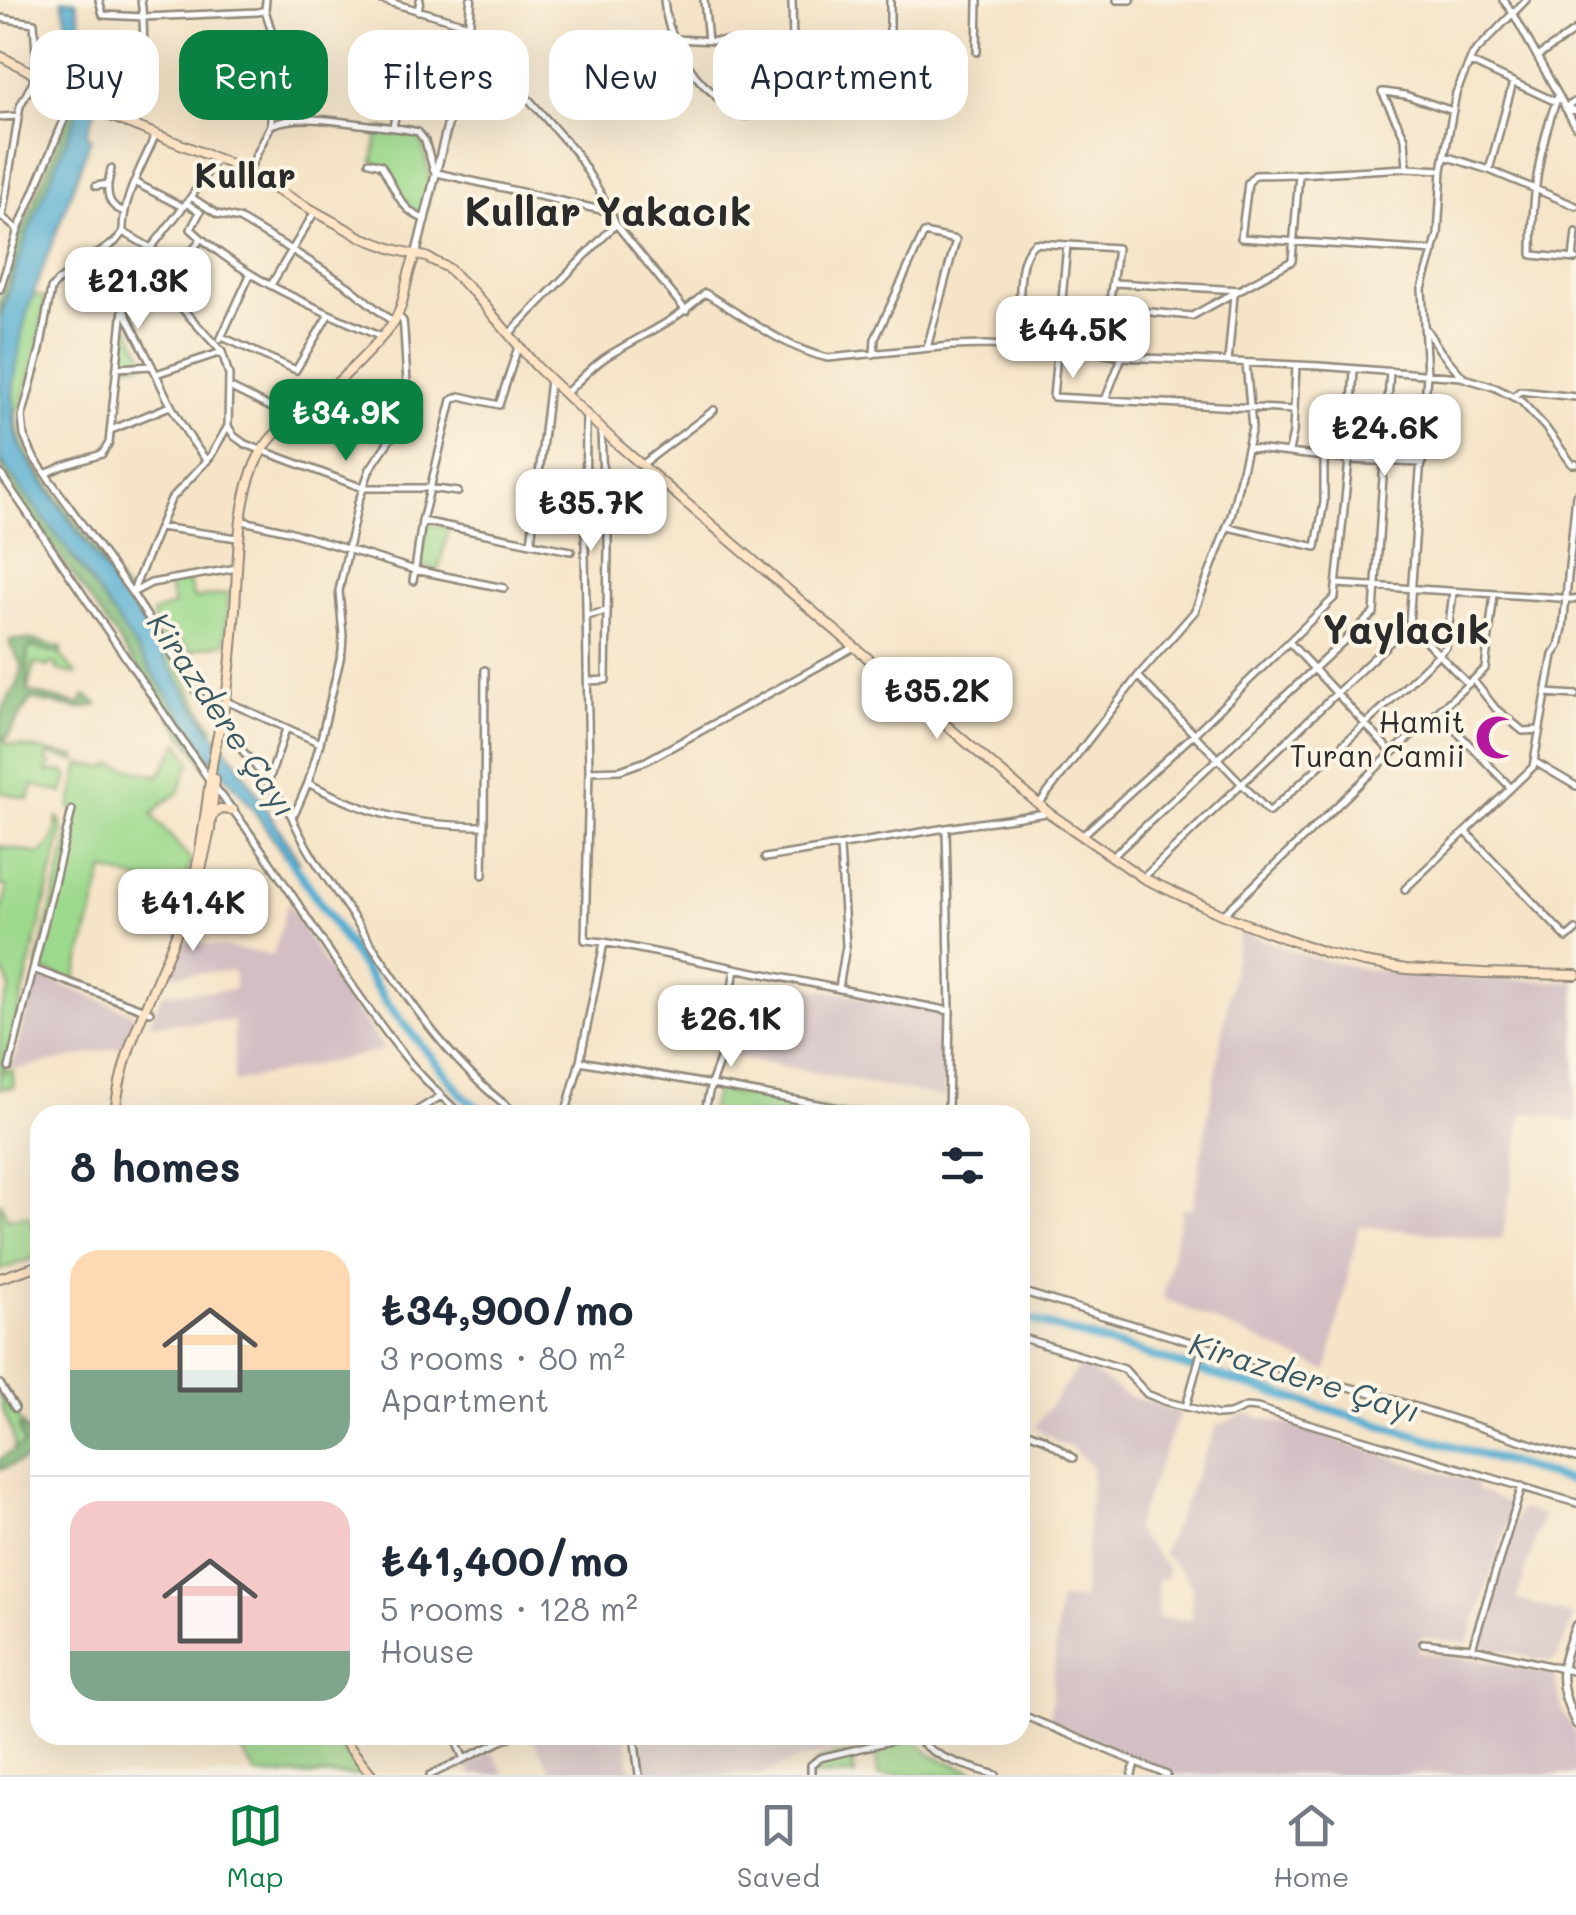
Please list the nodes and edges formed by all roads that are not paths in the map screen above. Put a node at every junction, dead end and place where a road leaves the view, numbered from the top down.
1 (100, 0) edge
2 (141, 0) edge
3 (266, 0) edge
4 (382, 0) edge
5 (420, 0) edge
6 (471, 0) edge
7 (655, 0) edge
8 (704, 0) edge
9 (792, 0) edge
10 (890, 0) edge
11 (978, 0) edge
12 (1118, 0) edge
13 (1131, 0) edge
14 (1504, 0) edge
15 (1526, 0) edge
16 (664, 1) edge
17 (264, 10) junction
18 (418, 10) junction
19 (1513, 13) junction
20 (144, 17) junction
21 (0, 18) edge
22 (470, 25) junction
23 (34, 30) edge
24 (469, 30) edge
25 (671, 30) edge
26 (792, 30) edge
27 (890, 30) edge
28 (1576, 30) edge
29 (693, 40) edge
30 (708, 40) junction
31 (713, 40) edge
32 (977, 52) dead end
33 (0, 56) edge
34 (1537, 58) junction
35 (1470, 62) junction
36 (693, 71) edge
37 (30, 73) edge
38 (1513, 82) junction
39 (30, 86) edge
40 (713, 94) edge
41 (529, 99) edge
42 (1556, 99) junction
43 (1576, 101) edge
44 (1565, 108) junction
45 (1453, 111) junction
46 (1576, 111) edge
47 (0, 116) edge
48 (18, 116) junction
49 (64, 120) edge
50 (116, 120) edge
51 (394, 120) edge
52 (449, 120) edge
53 (271, 125) junction
54 (393, 126) junction
55 (134, 127) junction
56 (1576, 127) edge
57 (156, 136) junction
58 (1445, 156) junction
59 (217, 158) junction
60 (368, 162) dead end
61 (1407, 168) junction
62 (110, 170) dead end
63 (1442, 170) junction
64 (1489, 170) junction
65 (247, 174) junction
66 (1300, 174) junction
67 (436, 175) junction
68 (134, 182) junction
69 (108, 184) junction
70 (96, 186) dead end
71 (1534, 188) junction
72 (187, 202) junction
73 (1576, 206) edge
74 (125, 211) junction
75 (610, 212) junction
76 (314, 213) junction
77 (1, 216) edge
78 (425, 220) junction
79 (616, 224) junction
80 (18, 230) junction
81 (123, 232) junction
82 (1576, 232) edge
83 (200, 238) junction
84 (1294, 242) junction
85 (1067, 245) junction
86 (151, 248) junction
87 (292, 250) junction
88 (1434, 251) junction
89 (416, 254) junction
90 (1575, 259) edge
91 (90, 260) junction
92 (250, 274) junction
93 (1114, 283) junction
94 (271, 285) junction
95 (167, 286) junction
96 (0, 289) edge
97 (1242, 290) junction
98 (1234, 294) junction
99 (1019, 306) dead end
100 (123, 308) junction
101 (1109, 308) junction
102 (686, 311) junction
103 (329, 314) junction
104 (396, 319) junction
105 (1424, 328) junction
106 (508, 335) junction
107 (222, 337) junction
108 (381, 337) junction
109 (518, 347) junction
110 (926, 348) junction
111 (1056, 348) junction
112 (220, 349) junction
113 (1103, 352) junction
114 (874, 354) junction
115 (1122, 357) junction
116 (1228, 362) junction
117 (1246, 363) junction
118 (1296, 365) junction
119 (152, 366) junction
120 (118, 368) junction
121 (1354, 369) junction
122 (1390, 372) junction
123 (156, 374) junction
124 (1427, 374) junction
125 (1464, 378) junction
126 (550, 380) junction
127 (228, 387) junction
128 (564, 394) junction
129 (1514, 397) junction
130 (1576, 397) edge
131 (1105, 400) junction
132 (170, 406) junction
133 (1250, 409) junction
134 (714, 410) dead end
135 (1294, 410) junction
136 (586, 414) junction
137 (292, 418) junction
138 (228, 426) junction
139 (600, 428) junction
140 (111, 430) junction
141 (1247, 448) junction
142 (262, 450) junction
143 (1289, 452) junction
144 (1324, 456) junction
145 (1349, 460) junction
146 (206, 461) junction
147 (1384, 461) junction
148 (1422, 463) junction
149 (643, 464) junction
150 (1576, 464) edge
151 (45, 474) junction
152 (1, 477) edge
153 (363, 488) junction
154 (429, 488) junction
155 (458, 492) dead end
156 (1576, 495) edge
157 (243, 521) junction
158 (422, 521) junction
159 (1228, 526) junction
160 (159, 527) junction
161 (241, 538) junction
162 (531, 542) junction
163 (348, 548) junction
164 (571, 551) dead end
165 (237, 568) junction
166 (415, 570) junction
167 (413, 581) dead end
168 (1336, 584) junction
169 (1376, 586) junction
170 (504, 588) dead end
171 (1412, 590) junction
172 (132, 593) junction
173 (1453, 593) junction
174 (1494, 594) junction
175 (1566, 598) junction
176 (1576, 600) edge
177 (607, 611) junction
178 (587, 616) junction
179 (1410, 624) junction
180 (1289, 642) junction
181 (854, 646) junction
182 (1439, 654) junction
183 (1314, 669) junction
184 (485, 670) dead end
185 (1138, 676) junction
186 (588, 681) junction
187 (1470, 682) junction
188 (1546, 693) junction
189 (1336, 694) junction
190 (1576, 695) edge
191 (226, 701) junction
192 (1438, 712) junction
193 (222, 715) junction
194 (1364, 726) junction
195 (286, 729) junction
196 (1540, 730) junction
197 (221, 731) junction
198 (1192, 734) junction
199 (320, 743) junction
200 (1392, 753) junction
201 (1218, 759) junction
202 (1534, 762) junction
203 (589, 771) junction
204 (212, 779) junction
205 (268, 783) junction
206 (308, 783) junction
207 (1242, 785) junction
208 (1576, 786) edge
209 (1511, 788) junction
210 (1040, 804) junction
211 (72, 810) dead end
212 (233, 810) junction
213 (1049, 813) junction
214 (291, 815) junction
215 (212, 816) junction
216 (484, 826) junction
217 (946, 828) junction
218 (1466, 832) junction
219 (1082, 837) junction
220 (840, 847) junction
221 (765, 858) dead end
222 (1111, 858) junction
223 (482, 875) dead end
224 (1143, 878) junction
225 (1405, 889) dead end
226 (1223, 915) junction
227 (1576, 930) edge
228 (604, 942) junction
229 (735, 968) junction
230 (33, 969) junction
231 (1576, 976) edge
232 (839, 988) junction
233 (148, 1012) junction
234 (950, 1012) junction
235 (580, 1060) junction
236 (9, 1068) dead end
237 (711, 1084) junction
238 (440, 1096) junction
239 (119, 1105) edge
240 (426, 1105) edge
241 (450, 1105) edge
242 (506, 1105) edge
243 (568, 1105) edge
244 (706, 1105) edge
245 (823, 1105) edge
246 (948, 1105) edge
247 (30, 1268) edge
248 (0, 1278) edge
249 (1030, 1293) edge
250 (1030, 1340) edge
251 (1202, 1349) junction
252 (0, 1384) edge
253 (1187, 1405) junction
254 (15, 1408) dead end
255 (1030, 1433) edge
256 (1073, 1458) dead end
257 (1576, 1458) edge
258 (1522, 1486) junction
259 (1576, 1503) edge
260 (1576, 1625) edge
261 (1423, 1643) dead end
262 (1472, 1648) junction
263 (1562, 1669) junction
264 (1576, 1672) edge
265 (1030, 1718) edge
266 (1576, 1724) edge
267 (350, 1745) edge
268 (458, 1745) edge
269 (493, 1745) edge
270 (635, 1745) edge
271 (874, 1745) edge
272 (925, 1745) edge
273 (464, 1759) junction
274 (1136, 1762) junction
275 (374, 1775) edge
276 (430, 1775) edge
277 (638, 1775) edge
278 (811, 1775) edge
279 (992, 1775) edge
280 (1132, 1775) edge
281 (1166, 1775) edge

1 - 20 street
2 - 20 street
3 - 17 street
4 - 18 street
5 - 18 street
6 - 22 street
7 - 16 street
8 - 30 street
9 - 26 street
10 - 27 street
11 - 32 street
12 - 13 street
14 - 19 street
15 - 19 street
16 - 25 street
17 - 20 street
17 - 53 street
18 - 22 street
19 - 34 street
19 - 35 street
20 - 55 street
21 - 23 street
22 - 24 street
28 - 34 street
29 - 30 street
30 - 31 street
33 - 37 main road
34 - 42 street
35 - 38 street
35 - 45 street
36 - 40 street
38 - 42 street
38 - 64 street
39 - 48 street
41 - 75 street
42 - 44 street
42 - 71 street
43 - 44 street
44 - 46 street
44 - 56 street
45 - 58 street
45 - 61 street
47 - 48 street
48 - 77 street
49 - 80 street
50 - 55 main road
51 - 54 street
52 - 67 street
53 - 54 street
53 - 65 street
54 - 67 street
55 - 57 main road
57 - 59 main road
57 - 68 street
58 - 63 street
58 - 64 street
59 - 65 main road
59 - 72 street
60 - 78 street
61 - 63 street
61 - 66 street
62 - 69 street
63 - 88 street
64 - 71 street
65 - 76 main road
66 - 84 street
66 - 84 street
67 - 75 street
67 - 78 street
68 - 72 street
68 - 74 street
69 - 70 street
69 - 74 street
71 - 73 street
71 - 90 street
72 - 83 street
72 - 86 street
72 - 87 street
74 - 81 street
75 - 79 street
76 - 87 street
76 - 89 main road
77 - 80 street
78 - 89 street
79 - 102 street
79 - 106 street
80 - 96 street
81 - 86 street
81 - 91 street
82 - 90 street
83 - 92 street
83 - 95 street
84 - 88 street
84 - 97 street
85 - 93 street
85 - 99 street
85 - 111 street
86 - 95 street
87 - 94 street
87 - 104 street
88 - 105 street
89 - 104 main road
89 - 106 main road
91 - 100 street
91 - 151 street
92 - 94 street
92 - 107 street
93 - 97 street
93 - 101 street
94 - 103 street
95 - 112 street
97 - 98 street
98 - 101 street
98 - 116 street
100 - 119 street
100 - 120 street
101 - 113 street
102 - 114 street
102 - 128 street
103 - 107 street
103 - 108 street
104 - 108 main road
104 - 153 street
105 - 124 street
105 - 125 street
106 - 109 main road
107 - 112 street
108 - 137 main road
109 - 126 main road
109 - 154 street
110 - 111 street
110 - 114 street
110 - 114 street
111 - 113 street
111 - 131 street
112 - 123 street
112 - 127 street
113 - 115 street
115 - 116 street
115 - 131 street
116 - 117 street
117 - 118 street
117 - 133 street
118 - 121 street
118 - 135 street
119 - 120 street
119 - 123 street
120 - 140 street
121 - 122 street
121 - 145 street
122 - 124 street
122 - 147 street
123 - 132 street
124 - 125 street
124 - 148 street
125 - 129 street
126 - 128 main road
126 - 162 street
127 - 137 street
127 - 138 street
128 - 136 main road
129 - 130 street
129 - 150 street
131 - 133 street
132 - 140 street
132 - 146 street
133 - 135 street
133 - 141 street
134 - 149 street
135 - 143 street
136 - 139 main road
136 - 178 street
137 - 142 main road
138 - 142 street
138 - 146 street
139 - 149 main road
139 - 177 street
140 - 151 street
141 - 143 street
141 - 159 street
142 - 153 street
142 - 157 main road
143 - 144 street
144 - 145 street
144 - 159 street
145 - 147 street
145 - 168 street
146 - 160 street
147 - 148 street
147 - 169 street
148 - 171 street
149 - 181 main road
151 - 172 street
152 - 204 street
153 - 154 street
153 - 163 street
154 - 155 street
154 - 158 street
156 - 175 street
157 - 161 main road
157 - 163 street
158 - 162 street
158 - 166 street
159 - 185 street
160 - 161 street
160 - 172 street
161 - 165 main road
162 - 164 street
163 - 166 street
163 - 199 street
165 - 172 street
165 - 191 main road
166 - 167 street
166 - 170 street
168 - 169 street
168 - 180 street
169 - 171 street
169 - 183 street
171 - 173 street
171 - 179 street
172 - 193 street
173 - 174 street
173 - 182 street
174 - 175 street
174 - 187 street
175 - 176 street
175 - 188 street
177 - 178 street
177 - 186 street
178 - 186 street
179 - 182 street
179 - 189 street
180 - 183 street
180 - 198 street
181 - 203 street
181 - 210 main road
182 - 187 street
182 - 194 street
183 - 189 street
183 - 201 street
184 - 216 street
185 - 198 street
185 - 210 street
186 - 203 street
187 - 192 street
187 - 196 street
188 - 190 street
188 - 196 street
189 - 194 street
189 - 207 street
191 - 193 main road
191 - 195 street
192 - 200 street
192 - 209 street
193 - 197 main road
194 - 200 street
194 - 207 street
195 - 199 street
195 - 205 street
196 - 202 street
197 - 204 main road
197 - 205 street
198 - 201 street
198 - 219 street
199 - 206 street
200 - 226 street
201 - 207 street
201 - 222 street
202 - 208 street
202 - 209 street
203 - 228 street
204 - 212 street
204 - 215 main road
204 - 233 main road
205 - 214 street
206 - 214 street
206 - 216 street
207 - 224 street
209 - 218 street
210 - 213 main road
211 - 230 street
212 - 215 main road
212 - 238 street
213 - 217 street
213 - 219 main road
214 - 242 street
215 - 233 main road
216 - 223 street
217 - 220 street
217 - 234 street
218 - 225 street
218 - 227 street
219 - 222 main road
220 - 221 street
220 - 232 street
222 - 224 main road
224 - 226 main road
226 - 231 main road
228 - 229 street
228 - 235 street
229 - 232 street
229 - 237 street
230 - 233 street
230 - 236 street
232 - 234 street
233 - 239 main road
234 - 246 street
235 - 237 street
235 - 243 street
237 - 244 street
237 - 245 street
238 - 240 street
238 - 241 street
247 - 248 main road
249 - 251 street
250 - 253 street
251 - 253 street
251 - 257 street
252 - 254 street
253 - 258 street
255 - 256 street
258 - 259 street
258 - 262 street
260 - 263 street
261 - 262 street
262 - 263 street
263 - 264 street
263 - 266 street
265 - 274 street
267 - 275 main road
268 - 273 street
269 - 273 street
270 - 277 street
271 - 278 street
272 - 279 street
273 - 276 street
274 - 280 street
274 - 281 street

